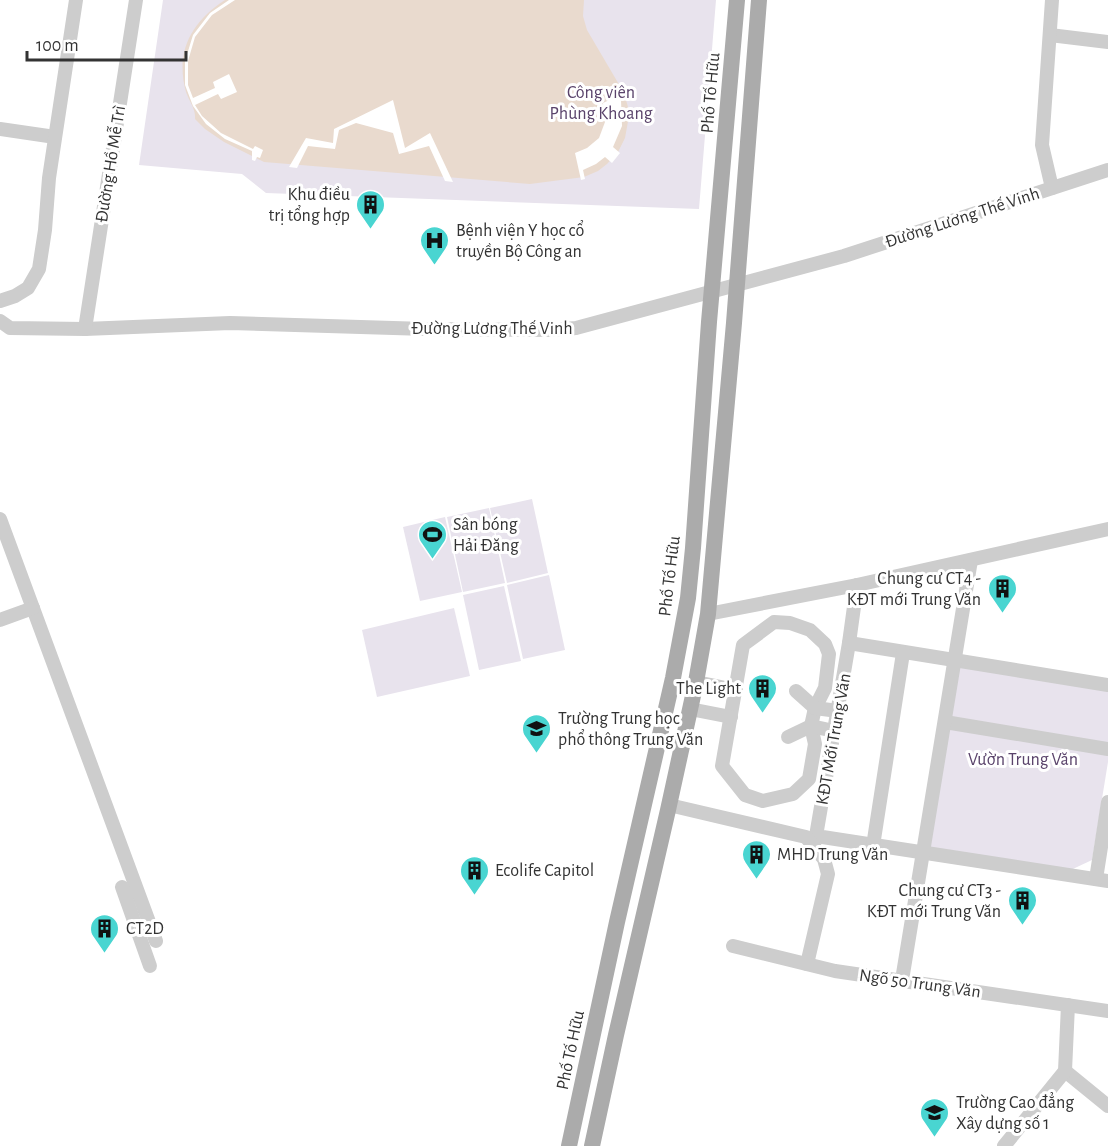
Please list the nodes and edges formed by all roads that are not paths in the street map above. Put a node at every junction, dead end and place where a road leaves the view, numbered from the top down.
1 (76, 0) edge
2 (136, 0) edge
3 (737, 0) edge
4 (759, 0) edge
5 (1052, 0) edge
6 (1050, 35) junction
7 (1108, 42) edge
8 (0, 129) edge
9 (55, 137) junction
10 (1108, 170) edge
11 (1052, 188) junction
12 (737, 286) junction
13 (711, 292) junction
14 (0, 301) edge
15 (85, 328) junction
16 (3, 329) edge
17 (0, 519) edge
18 (1108, 529) edge
19 (971, 560) junction
20 (857, 585) junction
21 (33, 608) junction
22 (708, 614) junction
23 (0, 620) edge
24 (849, 644) junction
25 (903, 653) junction
26 (954, 661) junction
27 (696, 682) junction
28 (1108, 685) edge
29 (736, 690) junction
30 (796, 692) dead end
31 (815, 708) junction
32 (690, 709) junction
33 (838, 711) junction
34 (731, 717) junction
35 (945, 722) junction
36 (811, 726) junction
37 (834, 730) junction
38 (788, 737) dead end
39 (1108, 749) edge
40 (1108, 802) edge
41 (646, 803) junction
42 (669, 807) junction
43 (873, 846) junction
44 (924, 853) junction
45 (1102, 880) edge
46 (122, 888) dead end
47 (156, 941) dead end
48 (733, 946) dead end
49 (807, 964) junction
50 (150, 966) dead end
51 (902, 980) junction
52 (1068, 1005) junction
53 (1108, 1011) edge
54 (1065, 1071) junction
55 (1108, 1106) edge
56 (569, 1146) edge
57 (592, 1146) edge
58 (1004, 1146) edge

1 - 9 street
2 - 15 street, Đường Hồ Mễ Trì
3 - 13 main road, Phố Tố Hữu
4 - 12 main road
5 - 6 street
6 - 7 street
6 - 11 street
8 - 9 street
9 - 14 street
10 - 11 street, Đường Lương Thế Vinh
11 - 12 street, Đường Lương Thế Vinh
12 - 13 street, Đường Lương Thế Vinh
12 - 22 main road
13 - 15 street, Đường Lương Thế Vinh
13 - 41 main road, Phố Tố Hữu
15 - 16 street, Đường Lương Thế Vinh
17 - 21 street
18 - 19 street
19 - 20 street
19 - 26 street
20 - 22 street
20 - 24 street, KĐT Mới Trung Văn
21 - 23 street
21 - 47 street
22 - 27 main road
24 - 25 street
24 - 33 street, KĐT Mới Trung Văn
25 - 26 street
25 - 43 street
26 - 28 street
26 - 35 street
27 - 29 street
27 - 32 main road
29 - 31 street
29 - 34 street
30 - 31 street
31 - 33 street
31 - 36 street
32 - 34 street
32 - 42 main road
33 - 37 street, KĐT Mới Trung Văn
34 - 36 street
35 - 39 street
35 - 44 street
36 - 37 street
36 - 38 street
37 - 43 street, KĐT Mới Trung Văn
40 - 45 street
41 - 42 main road
41 - 56 main road, Phố Tố Hữu
42 - 49 street
42 - 57 main road
43 - 44 street, KĐT Mới Trung Văn
44 - 45 street, KĐT Mới Trung Văn
44 - 51 street
46 - 50 street
48 - 49 street, Ngõ 50 Trung Văn
49 - 51 street, Ngõ 50 Trung Văn
51 - 52 street, Ngõ 50 Trung Văn
52 - 53 street, Ngõ 50 Trung Văn
52 - 54 street
54 - 55 street
54 - 58 street

